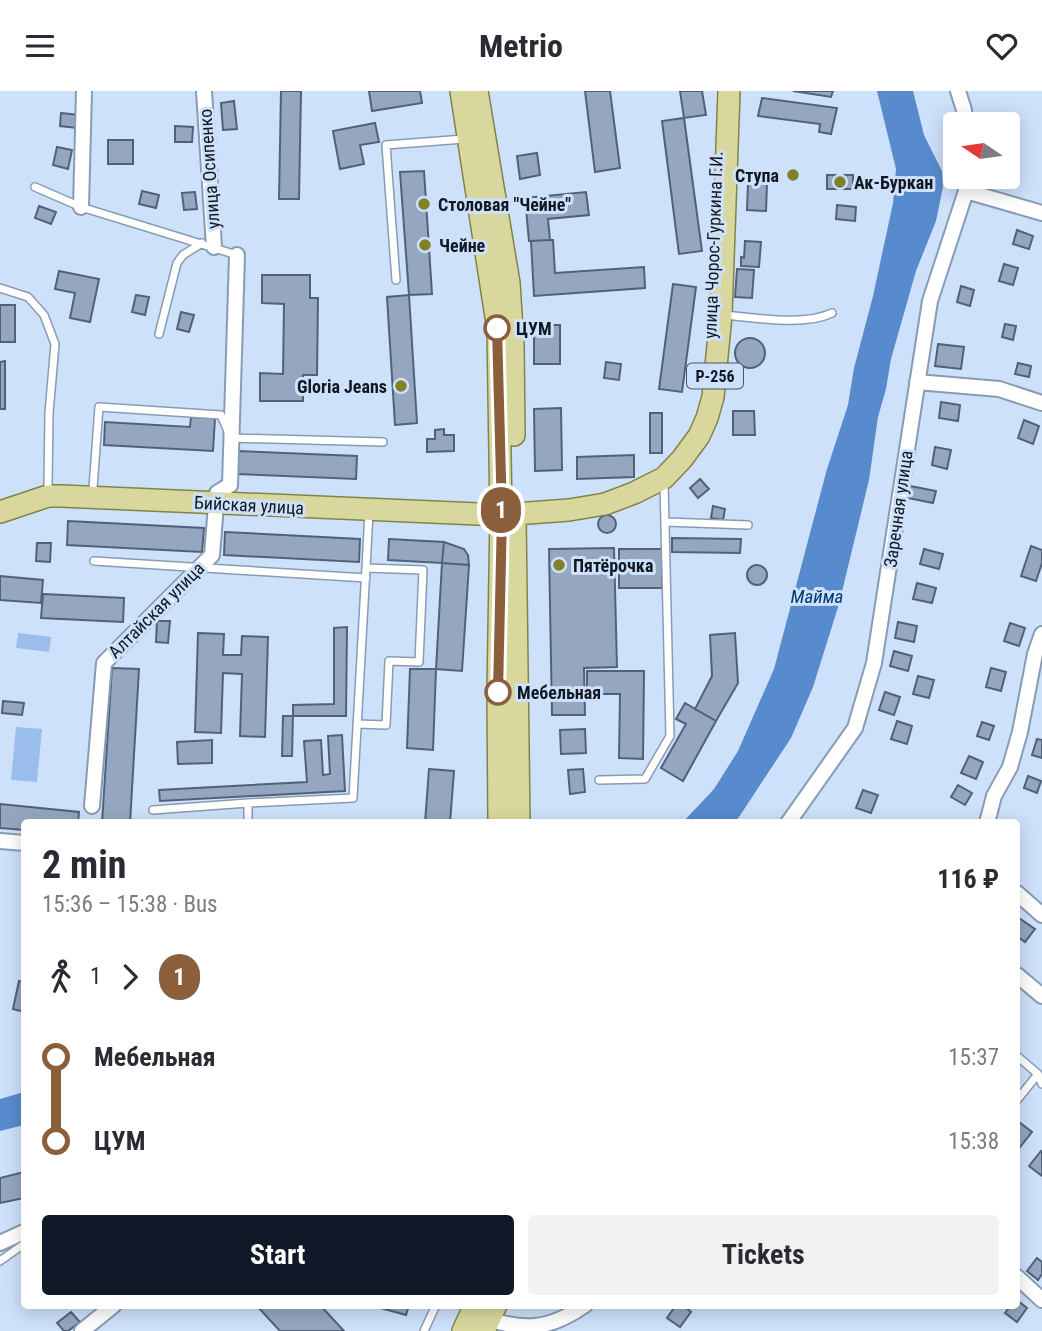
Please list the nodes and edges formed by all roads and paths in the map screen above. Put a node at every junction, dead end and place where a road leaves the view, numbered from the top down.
1 (84, 91) edge
2 (204, 91) edge
3 (461, 91) edge
4 (477, 91) edge
5 (718, 91) edge
6 (729, 91) edge
7 (958, 91) edge
8 (964, 112) edge
9 (468, 139) junction
10 (35, 187) dead end
11 (963, 189) edge
12 (978, 189) edge
13 (81, 207) junction
14 (1042, 213) edge
15 (208, 245) junction
16 (237, 254) joint
17 (396, 280) dead end
18 (0, 288) edge
19 (832, 313) dead end
20 (721, 315) junction
21 (159, 334) dead end
22 (917, 382) junction
23 (1042, 403) edge
24 (231, 437) junction
25 (383, 443) dead end
26 (664, 478) junction
27 (48, 487) junction
28 (93, 488) junction
29 (217, 498) junction
30 (0, 502) edge
31 (369, 510) junction
32 (508, 510) junction
33 (0, 512) edge
34 (666, 522) junction
35 (748, 525) dead end
36 (93, 561) dead end
37 (199, 567) junction
38 (366, 568) junction
39 (366, 578) junction
40 (1042, 634) edge
41 (358, 724) junction
42 (600, 780) dead end
43 (248, 803) junction
44 (92, 806) dead end
45 (153, 810) dead end
46 (248, 819) edge
47 (499, 819) edge
48 (519, 819) edge
49 (791, 819) edge
50 (988, 819) edge
51 (0, 841) edge
52 (21, 843) edge
53 (1020, 896) edge
54 (1042, 915) edge
55 (1020, 978) edge
56 (1042, 996) edge
57 (1020, 1059) edge
58 (1038, 1074) junction
59 (1042, 1084) edge
60 (1020, 1096) edge
61 (21, 1233) edge
62 (0, 1243) edge
63 (21, 1246) edge
64 (0, 1261) edge
65 (1020, 1280) edge
66 (1042, 1300) edge
67 (109, 1309) edge
68 (434, 1309) edge
69 (580, 1309) edge
70 (480, 1318) edge
71 (552, 1329) edge
72 (82, 1331) edge
73 (424, 1331) edge

1 - 13 street
2 - 15 street, улица Осипенко
3 - 9 main road
4 - 32 main road
5 - 32 main road, улица Чорос-Гуркина Г.И. / Р-256
6 - 20 main road, улица Чорос-Гуркина Г.И. / Р-256
7 - 8 street
9 - 17 lane
9 - 32 main road
10 - 13 lane
11 - 22 street, Заречная улица
12 - 14 street
13 - 15 lane
15 - 16 lane
15 - 21 lane
16 - 24 street, Алтайская улица
18 - 27 lane
19 - 20 lane
20 - 26 main road, улица Чорос-Гуркина Г.И. / Р-256
22 - 23 street
22 - 49 street, Заречная улица
24 - 25 lane
24 - 28 lane
24 - 29 street, Алтайская улица
26 - 32 main road, улица Чорос-Гуркина Г.И. / Р-256
26 - 34 lane
27 - 28 main road, Бийская улица / Р-256
27 - 30 main road, Бийская улица / Р-256
28 - 29 main road, Бийская улица / Р-256
29 - 31 main road, Бийская улица / Р-256
29 - 32 main road, Бийская улица / Р-256
29 - 33 main road, Бийская улица / Р-256
29 - 37 street, Алтайская улица
31 - 32 main road, Бийская улица / Р-256
31 - 38 lane
32 - 47 main road
32 - 48 main road
34 - 35 lane
34 - 42 lane
36 - 37 lane
37 - 39 lane
37 - 44 street, Алтайская улица
38 - 39 lane
38 - 41 lane
39 - 41 lane
40 - 50 street
41 - 43 lane
43 - 45 lane
43 - 46 lane
51 - 52 street
53 - 54 street
55 - 56 street
57 - 58 lane
58 - 59 lane
58 - 60 lane
61 - 62 street
63 - 64 lane
65 - 66 street
67 - 72 street
68 - 73 lane
69 - 71 street
70 - 71 street

